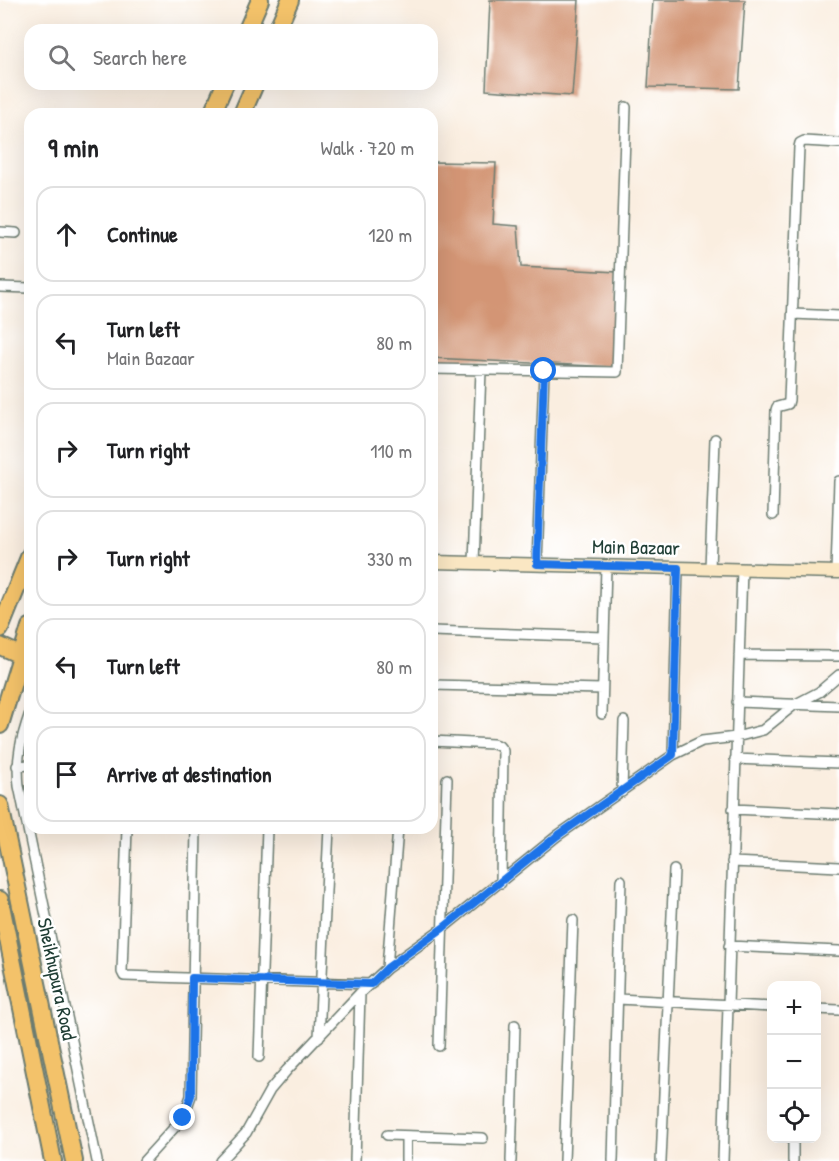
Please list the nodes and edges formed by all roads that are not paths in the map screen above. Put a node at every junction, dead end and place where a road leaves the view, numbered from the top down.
1 (260, 0) edge
2 (290, 0) edge
3 (250, 24) edge
4 (280, 24) edge
5 (222, 90) edge
6 (252, 90) edge
7 (626, 107) dead end
8 (215, 108) edge
9 (245, 108) edge
10 (839, 142) edge
11 (0, 232) edge
12 (16, 233) dead end
13 (0, 287) edge
14 (24, 288) edge
15 (793, 315) junction
16 (839, 316) edge
17 (438, 369) edge
18 (481, 370) junction
19 (544, 371) junction
20 (715, 439) dead end
21 (839, 481) edge
22 (773, 515) dead end
23 (438, 562) edge
24 (474, 563) junction
25 (537, 564) junction
26 (606, 566) junction
27 (678, 568) junction
28 (710, 568) junction
29 (742, 569) junction
30 (24, 570) edge
31 (837, 572) edge
32 (0, 629) edge
33 (438, 631) edge
34 (604, 637) junction
35 (24, 644) edge
36 (0, 646) edge
37 (20, 655) junction
38 (739, 655) junction
39 (839, 656) edge
40 (839, 675) edge
41 (438, 685) edge
42 (602, 689) junction
43 (737, 702) junction
44 (794, 705) junction
45 (839, 706) edge
46 (602, 714) dead end
47 (624, 721) dead end
48 (0, 725) edge
49 (24, 732) edge
50 (736, 737) junction
51 (438, 741) edge
52 (673, 755) junction
53 (735, 759) junction
54 (839, 764) edge
55 (24, 765) edge
56 (17, 766) junction
57 (447, 779) dead end
58 (622, 792) junction
59 (0, 805) edge
60 (733, 808) junction
61 (24, 812) edge
62 (839, 814) edge
63 (29, 834) edge
64 (128, 834) edge
65 (196, 834) edge
66 (267, 834) edge
67 (329, 834) edge
68 (398, 834) edge
69 (732, 862) junction
70 (839, 867) edge
71 (674, 870) dead end
72 (621, 880) dead end
73 (501, 883) junction
74 (0, 900) edge
75 (573, 920) dead end
76 (443, 928) junction
77 (729, 946) junction
78 (839, 951) edge
79 (387, 968) junction
80 (192, 978) junction
81 (261, 980) junction
82 (322, 982) junction
83 (371, 984) junction
84 (360, 993) junction
85 (618, 999) junction
86 (668, 1002) junction
87 (728, 1005) junction
88 (767, 1007) edge
89 (821, 1009) edge
90 (839, 1010) edge
91 (515, 1024) dead end
92 (319, 1037) junction
93 (439, 1046) dead end
94 (259, 1057) dead end
95 (387, 1135) dead end
96 (406, 1136) junction
97 (483, 1138) dead end
98 (793, 1143) edge
99 (54, 1161) edge
100 (74, 1161) edge
101 (97, 1161) edge
102 (144, 1161) edge
103 (220, 1161) edge
104 (355, 1161) edge
105 (406, 1161) edge
106 (511, 1161) edge
107 (564, 1161) edge
108 (613, 1161) edge
109 (661, 1161) edge
110 (723, 1161) edge
111 (793, 1161) edge

1 - 3 highway
2 - 4 highway
5 - 8 highway
6 - 9 highway
7 - 19 street
10 - 15 street
11 - 12 street
13 - 14 street
15 - 16 street
15 - 22 street
17 - 18 street
18 - 19 street
18 - 24 street
19 - 25 street
20 - 28 street
21 - 31 street
23 - 24 street, Main Bazaar
24 - 25 street, Main Bazaar
25 - 26 street, Main Bazaar
26 - 27 street, Main Bazaar
26 - 34 street
27 - 28 street, Main Bazaar
27 - 52 street
28 - 29 street, Main Bazaar
29 - 31 street, Main Bazaar
29 - 38 street
30 - 32 highway
33 - 34 street
34 - 42 street
35 - 37 highway
36 - 37 highway
37 - 48 highway
38 - 39 street
38 - 43 street
40 - 44 street
41 - 42 street
42 - 46 street
43 - 44 street
43 - 50 street
44 - 45 street
44 - 50 street
47 - 58 street
49 - 56 street
50 - 52 street
50 - 53 street
51 - 73 street
52 - 58 street
53 - 54 street
53 - 60 street
55 - 56 street
56 - 61 street
57 - 76 street
58 - 73 street
59 - 100 highway, Sheikhupura Road
60 - 62 street
60 - 69 street
63 - 101 street
64 - 80 street
65 - 80 street
66 - 81 street
67 - 82 street
68 - 79 street
69 - 70 street
69 - 77 street
71 - 86 street
72 - 85 street
73 - 76 street
74 - 99 highway, Sheikhupura Road
75 - 107 street
76 - 79 street
76 - 93 street
77 - 78 street
77 - 87 street
79 - 83 street
80 - 81 street
80 - 102 street
81 - 82 street
81 - 94 street
82 - 83 street
82 - 92 street
83 - 84 street
84 - 92 street
84 - 104 street
85 - 86 street
85 - 108 street
86 - 87 street
86 - 109 street
87 - 88 street
87 - 110 street
89 - 90 street
91 - 106 street
92 - 103 street
95 - 96 street
96 - 97 street
96 - 105 street
98 - 111 street

